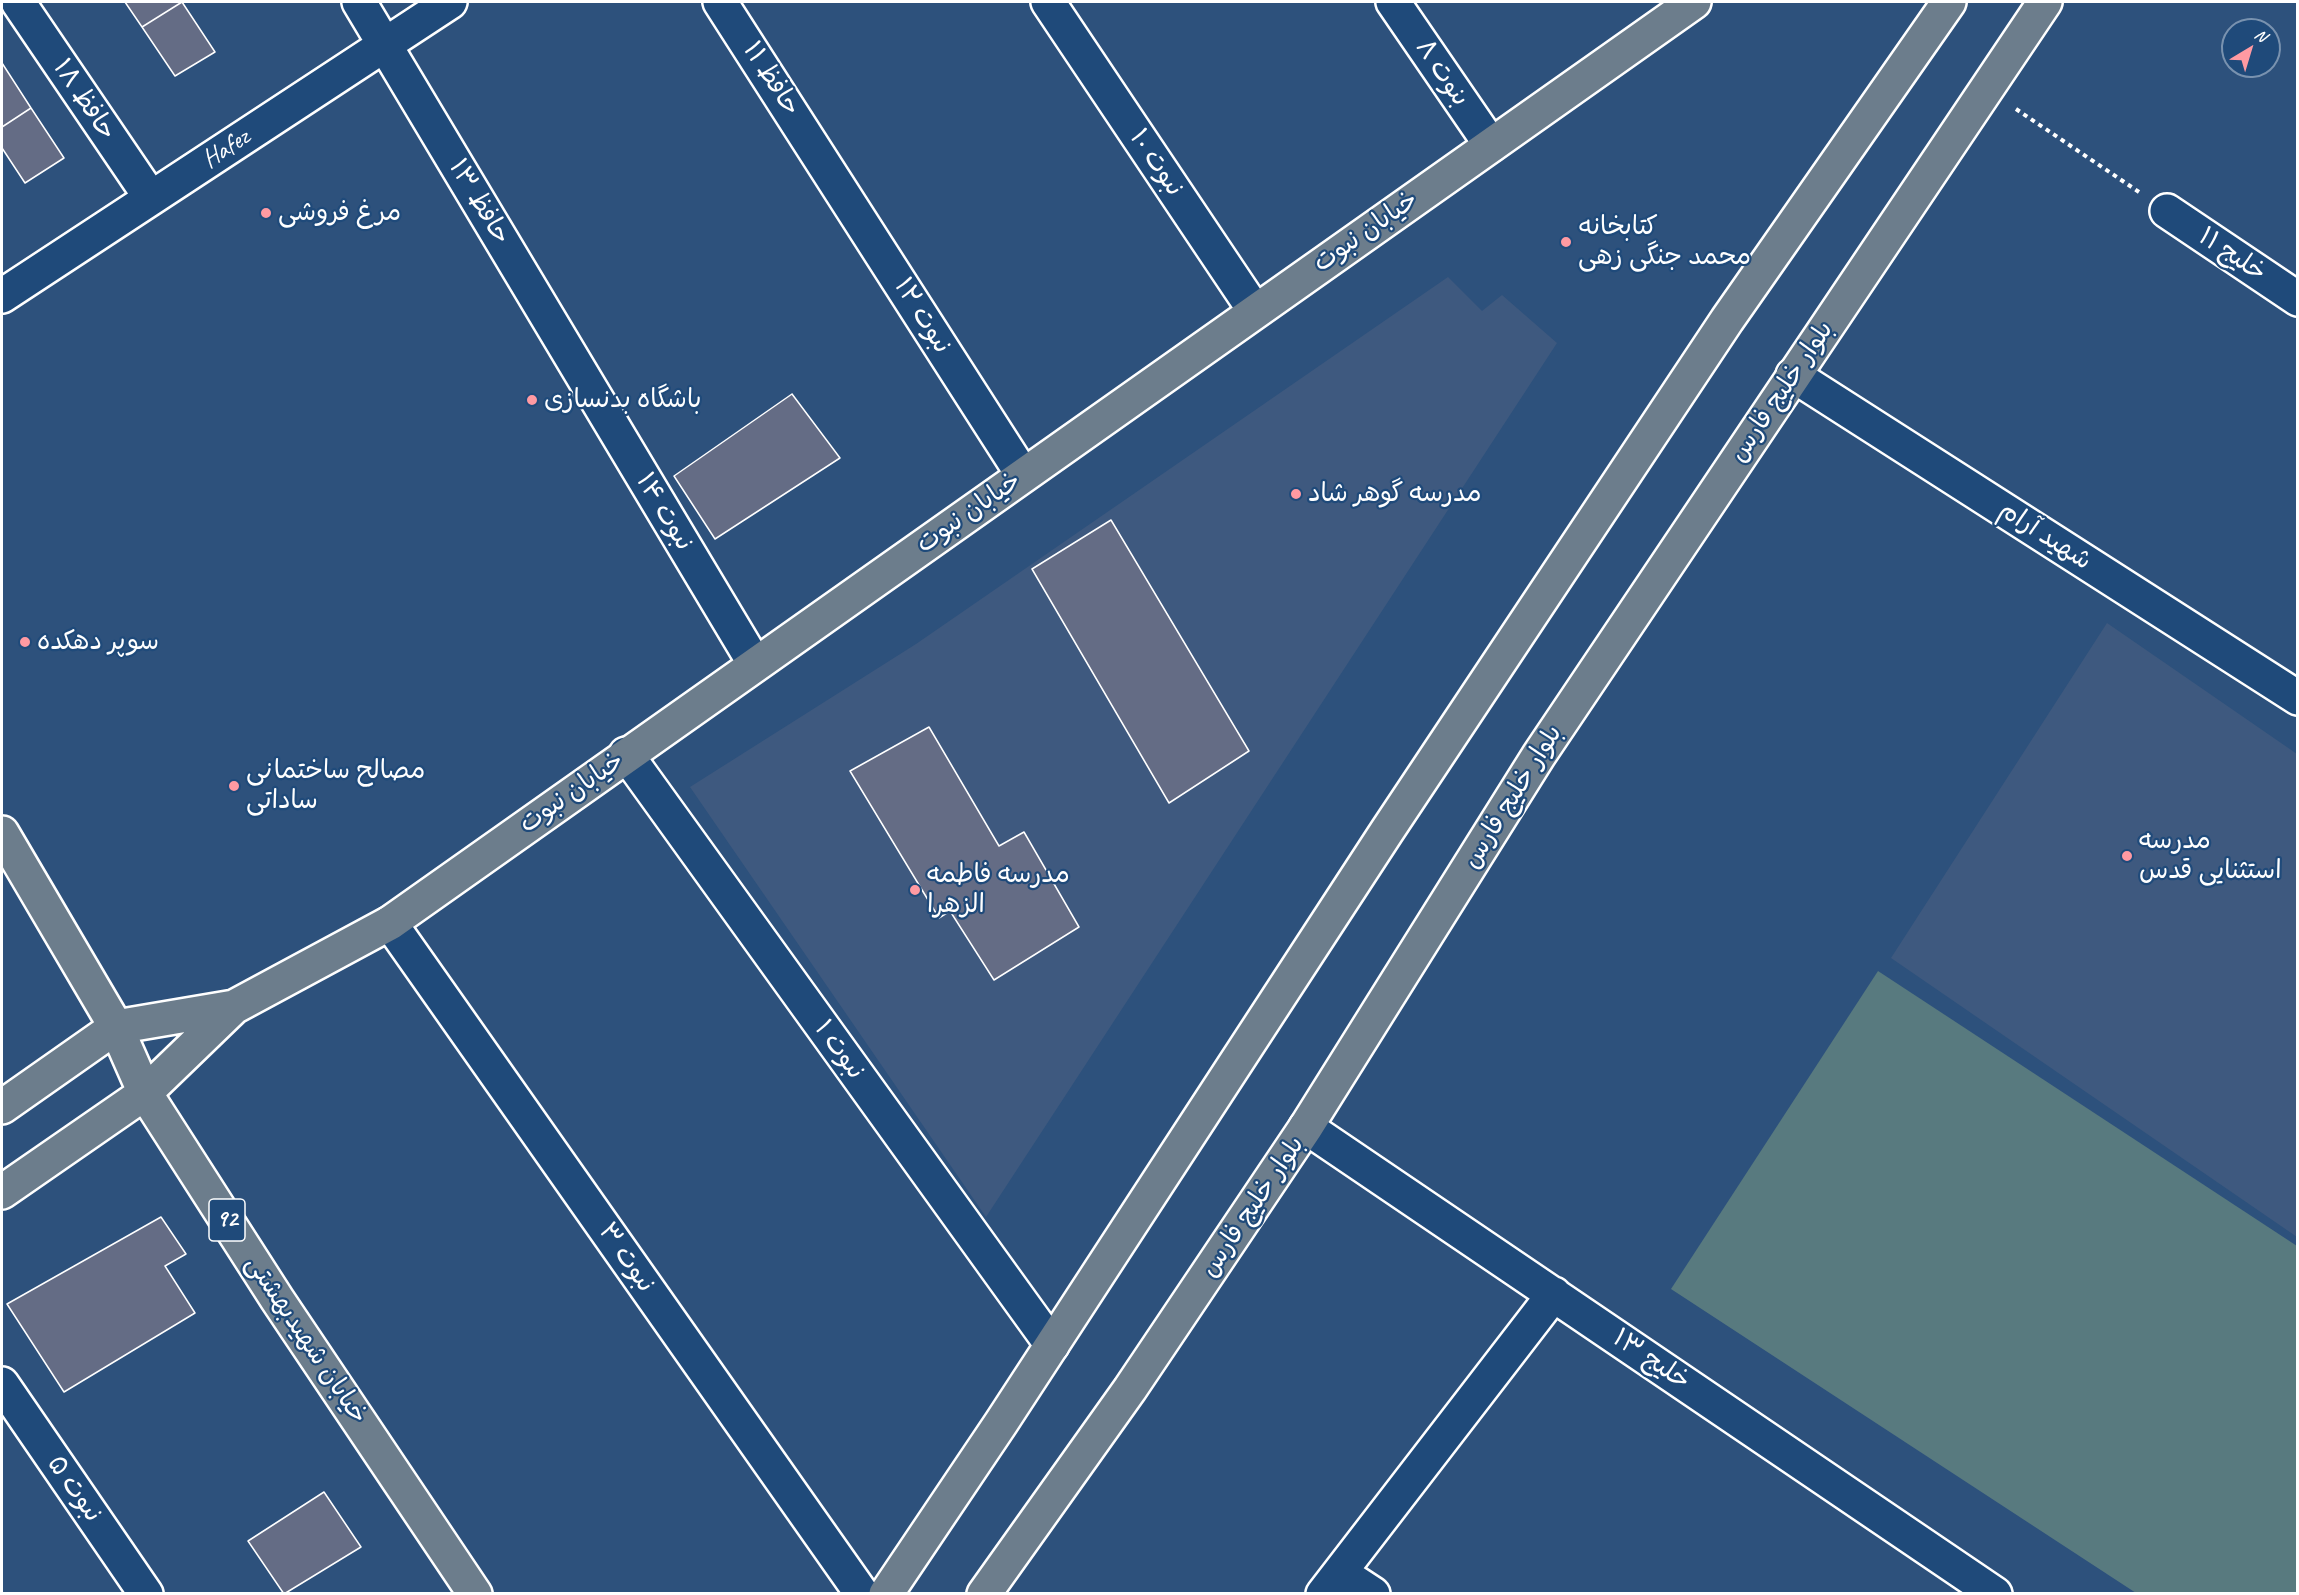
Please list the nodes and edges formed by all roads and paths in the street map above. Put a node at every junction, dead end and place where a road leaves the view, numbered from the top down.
1 (18, 2) edge
2 (359, 2) edge
3 (450, 2) edge
4 (720, 2) edge
5 (1393, 2) edge
6 (1694, 2) edge
7 (1949, 2) edge
8 (2045, 2) edge
9 (1052, 8) edge
10 (385, 44) junction
11 (1986, 89) junction
12 (1491, 145) junction
13 (822, 157) joint
14 (151, 198) junction
15 (2167, 211) joint
16 (2, 296) edge
17 (2298, 299) edge
18 (1255, 311) junction
19 (573, 359) joint
20 (1793, 375) junction
21 (1023, 475) junction
22 (755, 664) junction
23 (2298, 698) edge
24 (626, 754) junction
25 (2, 833) edge
26 (390, 923) junction
27 (234, 1007) junction
28 (116, 1027) junction
29 (145, 1093) junction
30 (2, 1107) edge
31 (1306, 1127) junction
32 (2, 1192) edge
33 (1554, 1294) junction
34 (1052, 1345) junction
35 (2, 1384) edge
36 (1332, 1583) edge
37 (146, 1593) edge
38 (475, 1593) edge
39 (862, 1593) edge
40 (886, 1593) edge
41 (984, 1593) edge
42 (1373, 1593) edge
43 (1995, 1593) edge

1 - 14 street, حافظ ۱۸
2 - 10 street, حافظ ۱۳
3 - 10 street, Hafez
4 - 13 street, حافظ ۱۱
5 - 12 street, بنوت ۸
6 - 12 main road, خیابان نبوت
7 - 34 main road
8 - 11 main road, بلوار خلیج فارس
9 - 18 street, نبوت ۱۰
10 - 14 street, Hafez
10 - 19 street, حافظ ۱۳
11 - 15 path
11 - 20 main road, بلوار خلیج فارس
12 - 18 main road, خیابان نبوت
13 - 21 street, نبوت ۱۲
14 - 16 street, Hafez
15 - 17 street, خلیج ۱۱
18 - 21 main road, خیابان نبوت
19 - 22 street, نبوت ۱۴
20 - 23 street, شهید آرام
20 - 31 main road, بلوار خلیج فارس
21 - 22 main road, خیابان نبوت
22 - 24 main road, خیابان نبوت
24 - 26 main road, خیابان نبوت
24 - 34 street, نبوت ۱
25 - 28 main road, خیابان شهیدبهشتی / 92
26 - 27 main road, خیابان نبوت
26 - 39 street, نبوت ۳
27 - 28 main road, خیابان نبوت
27 - 29 main road, خیابان نبوت
28 - 29 main road, خیابان شهیدبهشتی / 92
28 - 30 main road
29 - 32 main road, خیابان نبوت
29 - 38 main road, خیابان شهیدبهشتی / 92
31 - 33 street, خلیج ۱۳
31 - 41 main road, بلوار خلیج فارس
33 - 36 street
33 - 43 street, خلیج ۱۳
34 - 40 main road
35 - 37 street, نبوت ۵
36 - 42 street

